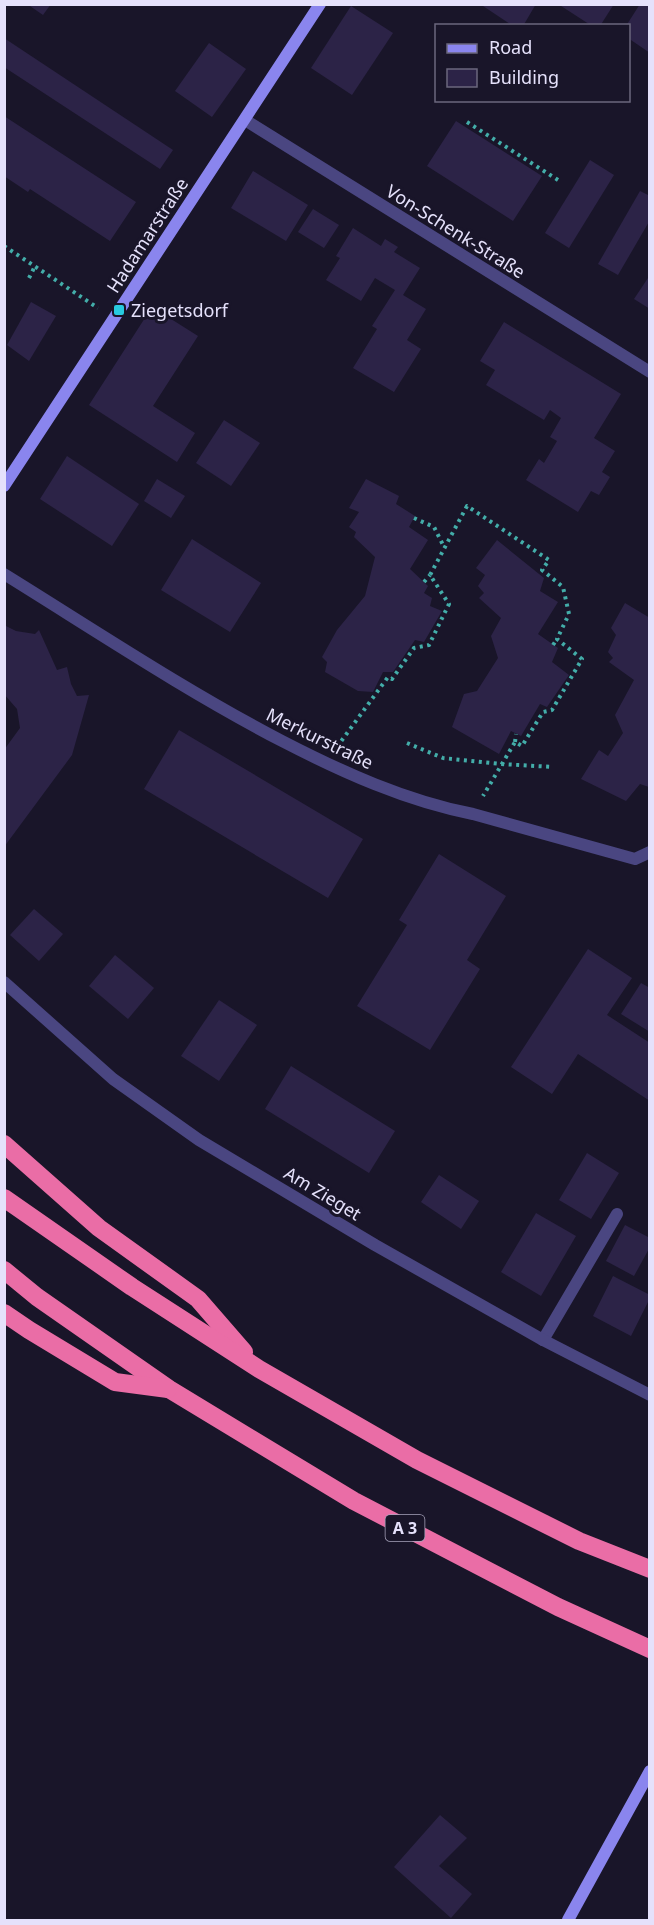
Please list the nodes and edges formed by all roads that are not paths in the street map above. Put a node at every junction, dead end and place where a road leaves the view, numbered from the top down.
1 (320, 4) edge
2 (244, 120) junction
3 (650, 372) edge
4 (4, 486) edge
5 (4, 574) edge
6 (650, 852) edge
7 (4, 982) edge
8 (4, 1144) edge
9 (4, 1198) edge
10 (617, 1214) dead end
11 (4, 1270) edge
12 (4, 1313) edge
13 (543, 1340) junction
14 (259, 1369) junction
15 (170, 1389) junction
16 (650, 1395) edge
17 (650, 1569) edge
18 (650, 1648) edge
19 (650, 1772) edge
20 (568, 1920) edge

1 - 2 street, Hadamarstraße
2 - 3 street, Von-Schenk-Straße
2 - 4 street, Hadamarstraße
5 - 6 street, Merkurstraße
7 - 13 street, Am Zieget
8 - 14 highway
9 - 14 highway
10 - 13 street
11 - 15 highway, A 3
12 - 15 highway, A 3
13 - 16 street, Am Zieget
14 - 17 highway
15 - 18 highway, A 3
19 - 20 street

